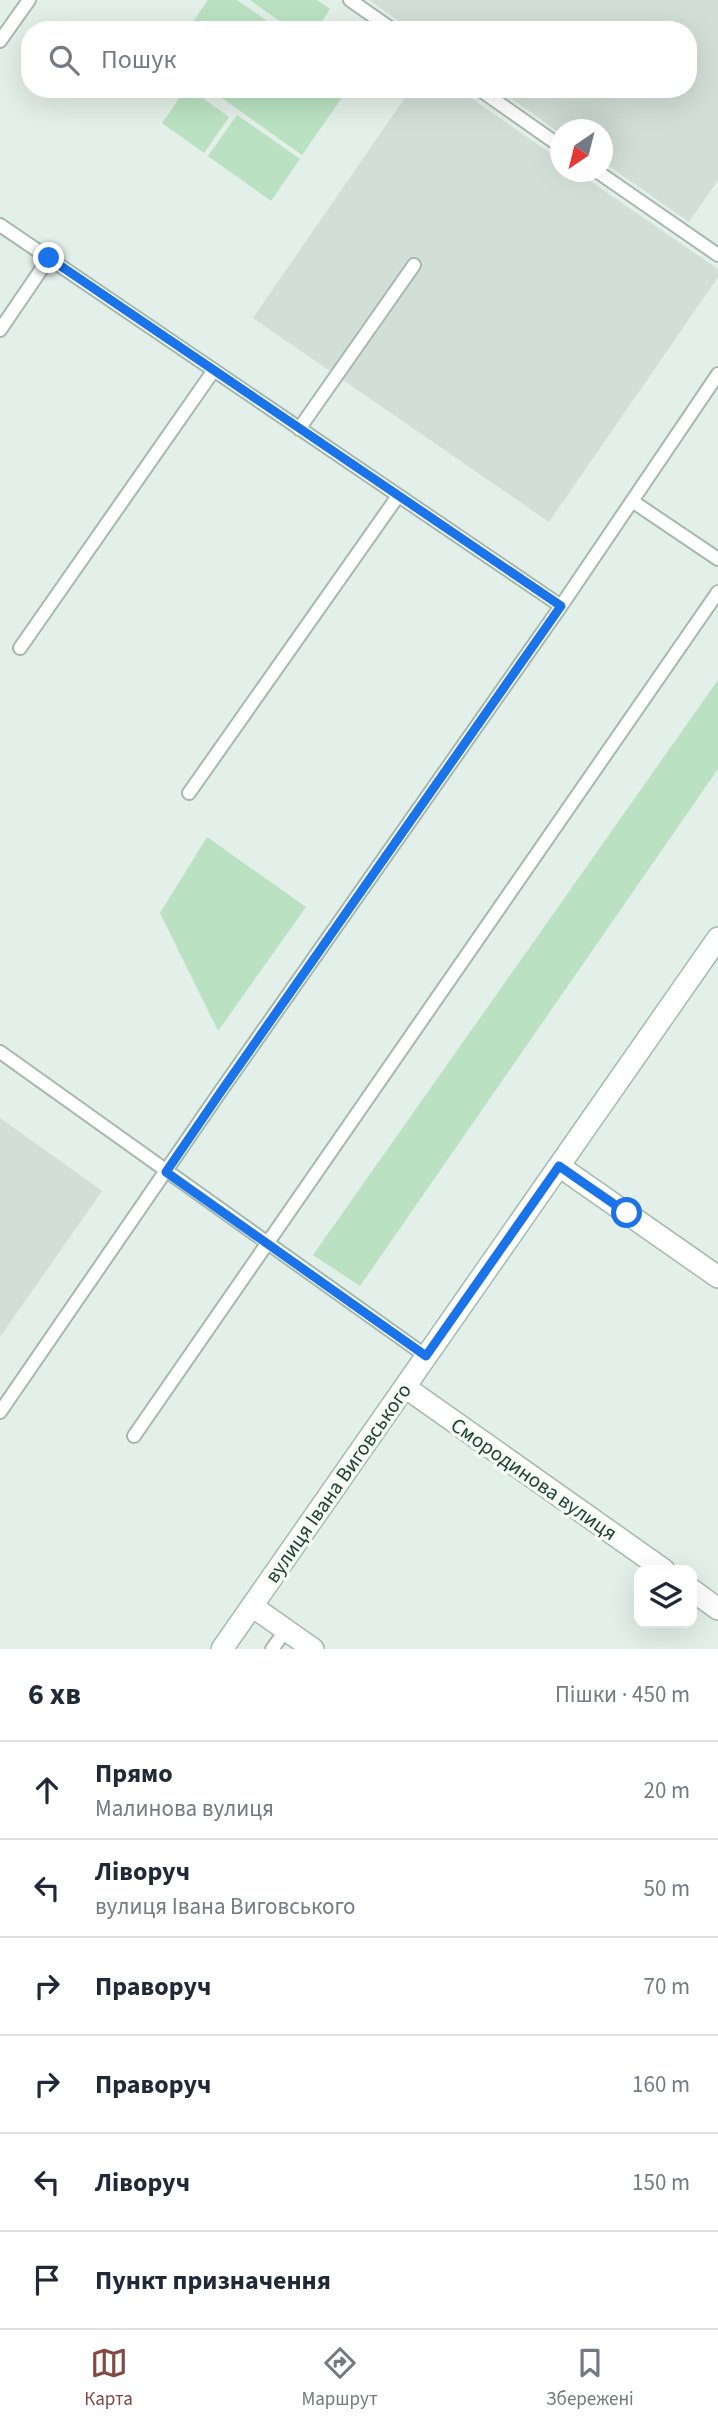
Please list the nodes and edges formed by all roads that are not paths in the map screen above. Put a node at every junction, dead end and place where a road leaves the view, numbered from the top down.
1 (29, 0) edge
2 (350, 0) edge
3 (380, 21) edge
4 (0, 41) edge
5 (492, 98) edge
6 (550, 138) edge
7 (612, 182) edge
8 (0, 225) edge
9 (718, 255) edge
10 (49, 258) junction
11 (414, 265) dead end
12 (0, 330) edge
13 (214, 370) junction
14 (718, 374) edge
15 (299, 429) junction
16 (398, 496) junction
17 (632, 502) junction
18 (718, 559) edge
19 (718, 592) edge
20 (561, 606) junction
21 (20, 648) dead end
22 (189, 793) dead end
23 (718, 938) edge
24 (0, 1052) edge
25 (559, 1166) junction
26 (166, 1172) junction
27 (268, 1244) junction
28 (718, 1277) edge
29 (426, 1356) junction
30 (405, 1387) junction
31 (0, 1412) edge
32 (134, 1436) dead end
33 (657, 1565) edge
34 (697, 1594) edge
35 (252, 1606) junction
36 (718, 1609) edge
37 (286, 1630) junction
38 (222, 1649) edge
39 (272, 1649) edge
40 (313, 1649) edge

1 - 4 lane
2 - 3 lane
5 - 6 lane
7 - 9 lane
8 - 10 lane
10 - 12 lane
10 - 13 lane
11 - 15 lane
13 - 15 lane
13 - 21 lane
14 - 17 lane
15 - 16 lane
16 - 20 lane
16 - 22 lane
17 - 18 lane
17 - 20 lane
19 - 27 lane
20 - 26 lane
23 - 25 main road, вулиця Івана Виговського
24 - 26 lane
25 - 28 main road
25 - 29 main road, вулиця Івана Виговського
26 - 27 lane
26 - 31 lane
27 - 29 lane
27 - 32 lane
29 - 30 main road, вулиця Івана Виговського
30 - 33 main road, Смородинова вулиця
30 - 35 main road, вулиця Івана Виговського
34 - 36 main road
35 - 37 main road
35 - 38 main road, вулиця Івана Виговського
37 - 39 lane
37 - 40 main road

